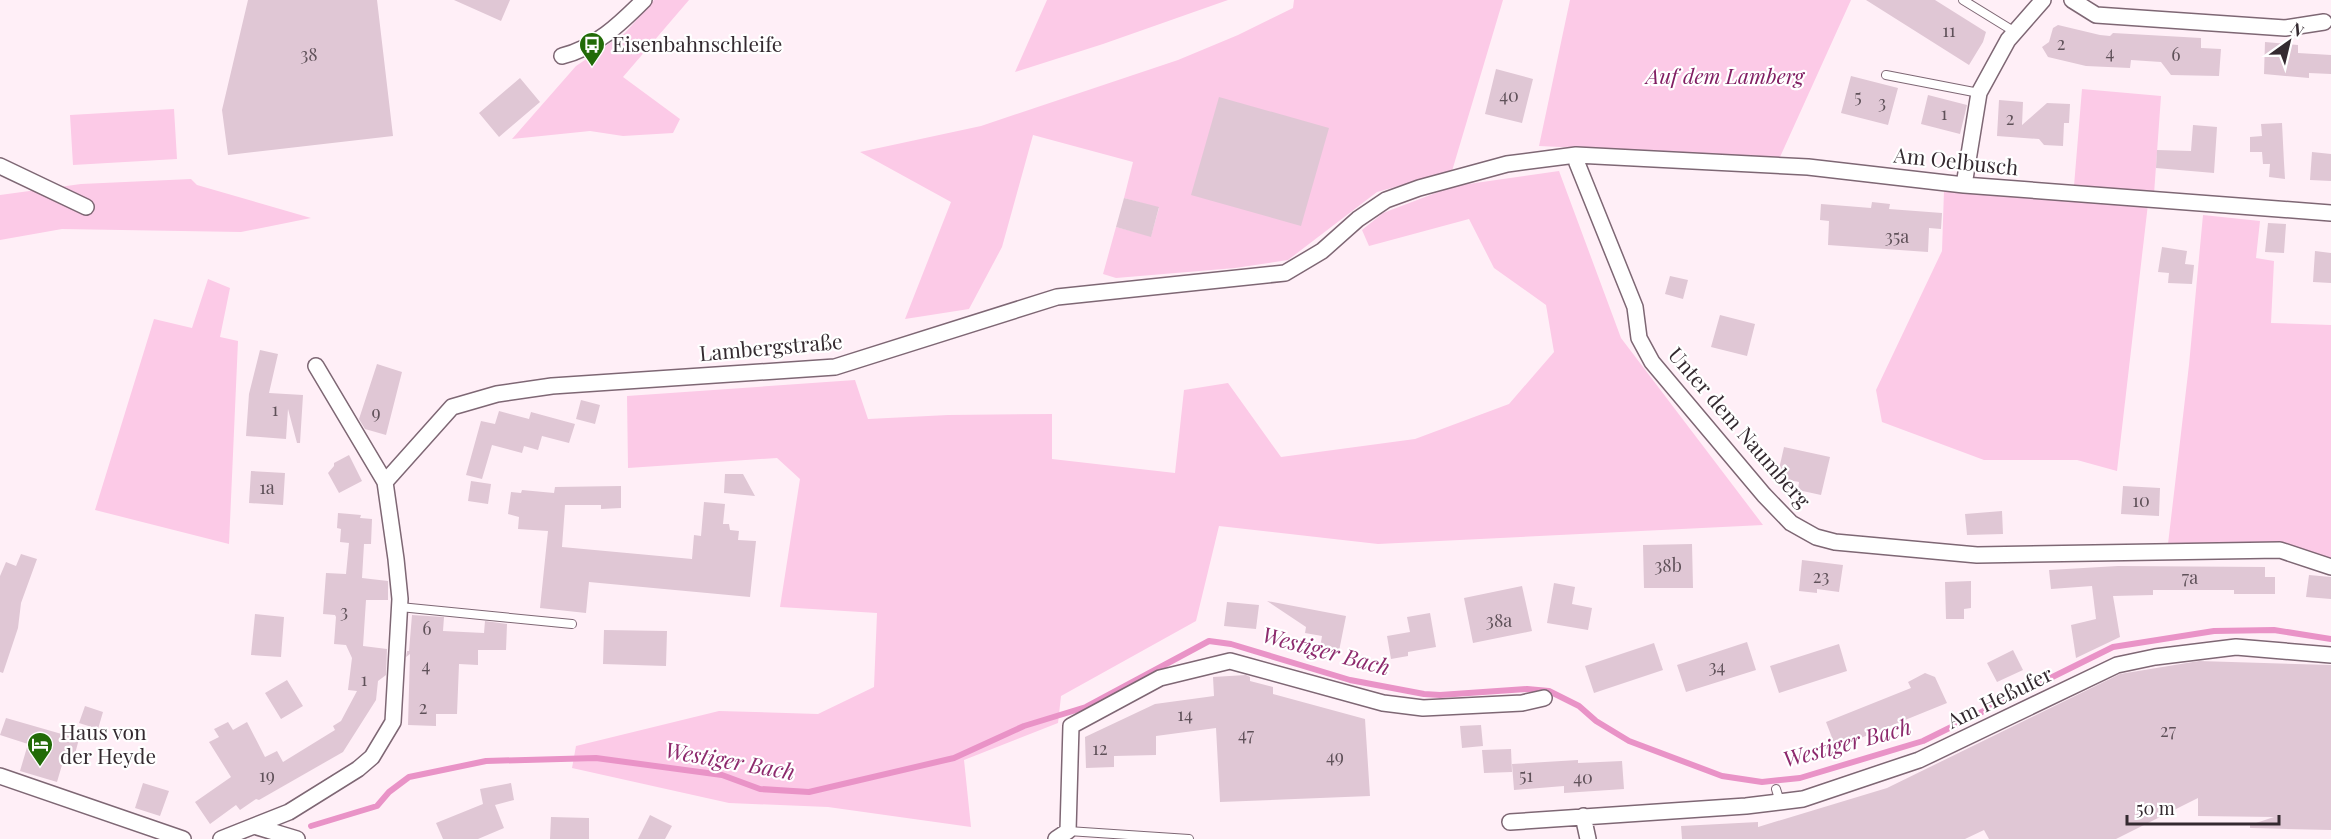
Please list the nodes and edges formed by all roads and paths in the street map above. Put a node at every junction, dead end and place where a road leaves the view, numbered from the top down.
1 (644, 0) edge
2 (1963, 0) edge
3 (2043, 0) edge
4 (2072, 0) edge
5 (2324, 22) dead end
6 (2015, 32) junction
7 (562, 56) dead end
8 (1886, 75) dead end
9 (1979, 93) junction
10 (1576, 155) junction
11 (0, 166) edge
12 (1964, 185) junction
13 (86, 207) dead end
14 (2331, 213) edge
15 (316, 366) dead end
16 (384, 482) junction
17 (2331, 567) edge
18 (400, 607) junction
19 (572, 624) dead end
20 (2331, 655) edge
21 (1544, 698) dead end
22 (0, 776) edge
23 (1583, 816) junction
24 (1510, 822) dead end
25 (254, 826) junction
26 (1062, 835) edge
27 (183, 839) edge
28 (221, 839) edge
29 (296, 839) edge
30 (1189, 839) edge
31 (1588, 839) edge

1 - 7 street
2 - 6 lane
3 - 6 street
4 - 5 street
6 - 9 street
8 - 9 lane
9 - 12 street
10 - 12 street, Am Oelbusch
10 - 16 street, Lambergstraße
10 - 17 street, Unter dem Naumberg
11 - 13 street
12 - 14 street, Am Oelbusch
15 - 16 street
16 - 18 street
18 - 19 lane
18 - 25 street
20 - 23 street, Am Heßufer
21 - 26 street
22 - 27 street
23 - 24 street, Am Heßufer
23 - 31 street
25 - 28 street
25 - 29 street
26 - 30 lane

